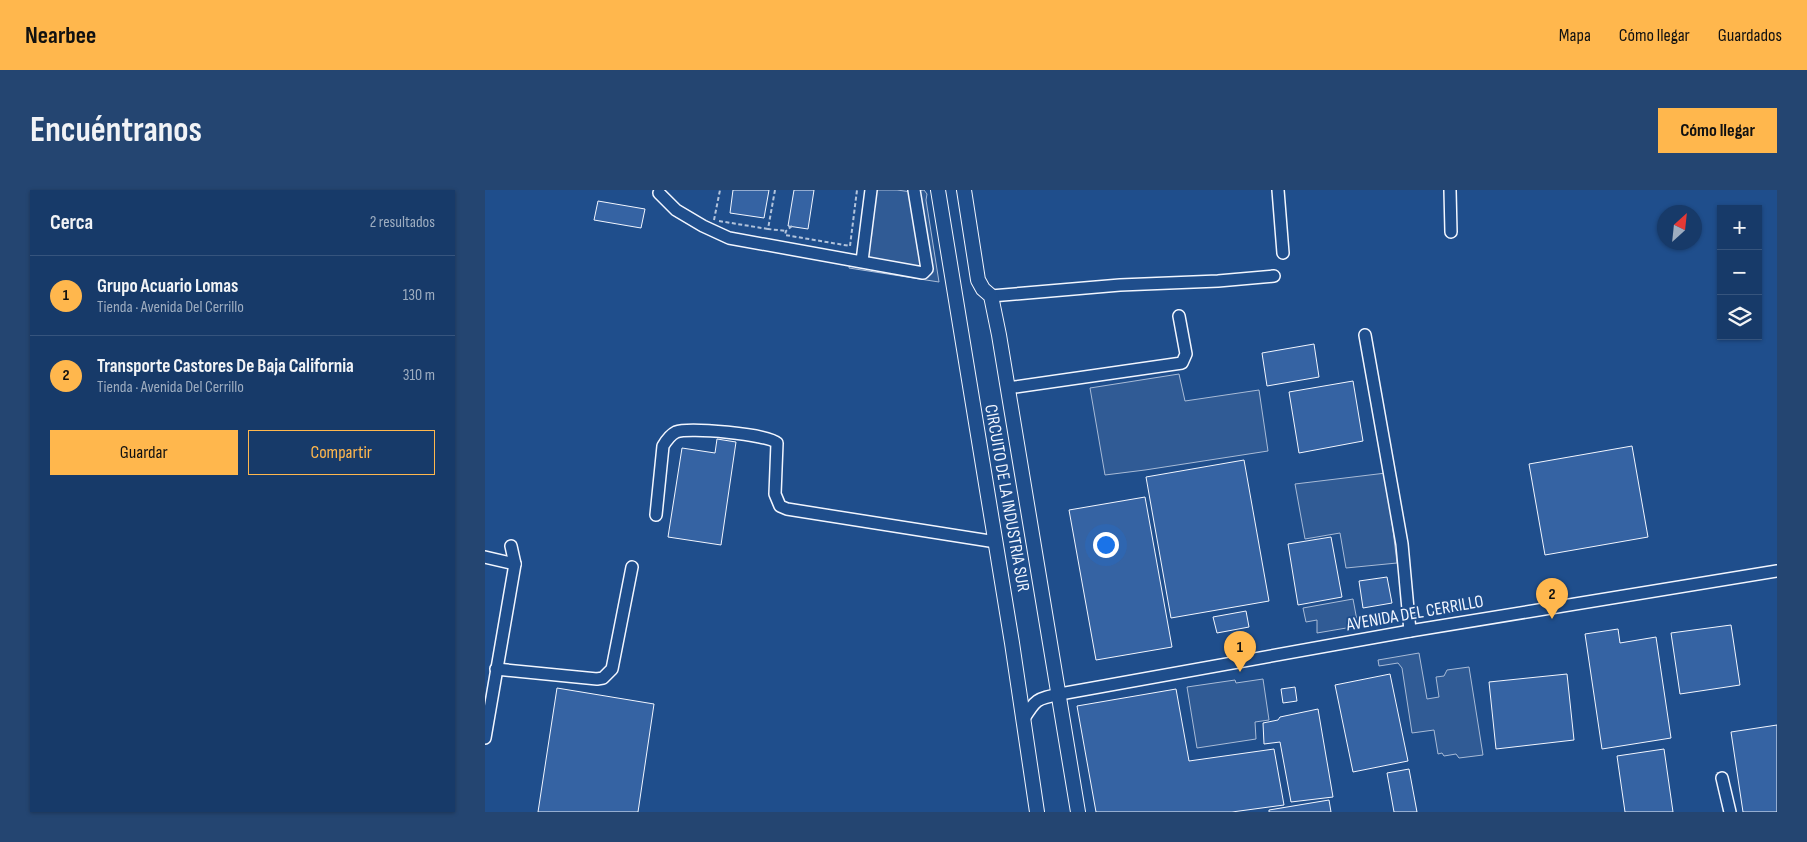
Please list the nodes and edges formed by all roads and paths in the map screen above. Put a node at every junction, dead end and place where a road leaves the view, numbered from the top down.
1 (720, 190) edge
2 (775, 190) edge
3 (857, 190) edge
4 (871, 190) edge
5 (914, 190) edge
6 (938, 190) edge
7 (964, 190) edge
8 (1278, 190) edge
9 (1450, 190) edge
10 (659, 194) dead end
11 (710, 224) junction
12 (791, 226) dead end
13 (768, 229) junction
14 (786, 231) junction
15 (1451, 232) dead end
16 (1283, 253) dead end
17 (862, 261) junction
18 (1274, 276) dead end
19 (991, 296) junction
20 (1179, 316) dead end
21 (1365, 335) dead end
22 (1008, 388) junction
23 (656, 515) dead end
24 (995, 542) junction
25 (511, 546) dead end
26 (485, 557) edge
27 (515, 564) junction
28 (631, 567) dead end
29 (1777, 571) edge
30 (1410, 631) junction
31 (496, 669) junction
32 (1060, 694) junction
33 (1023, 720) junction
34 (485, 738) edge
35 (1722, 778) dead end
36 (1037, 812) edge
37 (1078, 812) edge
38 (1730, 812) edge

1 - 11 path
2 - 13 path
3 - 14 path
4 - 17 street
5 - 17 street
6 - 24 main road, CIRCUITO DE LA INDUSTRIA SUR
7 - 19 main road
8 - 16 street
9 - 15 street
10 - 11 street
11 - 13 path
11 - 17 street
12 - 14 path
13 - 14 path
18 - 19 street
19 - 22 main road, CIRCUITO DE LA INDUSTRIA SUR
20 - 22 street
21 - 30 street
22 - 32 main road, CIRCUITO DE LA INDUSTRIA SUR
23 - 24 street
24 - 33 main road, CIRCUITO DE LA INDUSTRIA SUR
25 - 27 street
26 - 27 street
27 - 31 street
28 - 31 street
29 - 30 street, AVENIDA DEL CERRILLO
30 - 32 street, AVENIDA DEL CERRILLO
31 - 34 street
32 - 33 street, AVENIDA DEL CERRILLO
32 - 37 main road, CIRCUITO DE LA INDUSTRIA SUR
33 - 36 main road, CIRCUITO DE LA INDUSTRIA SUR
35 - 38 street

